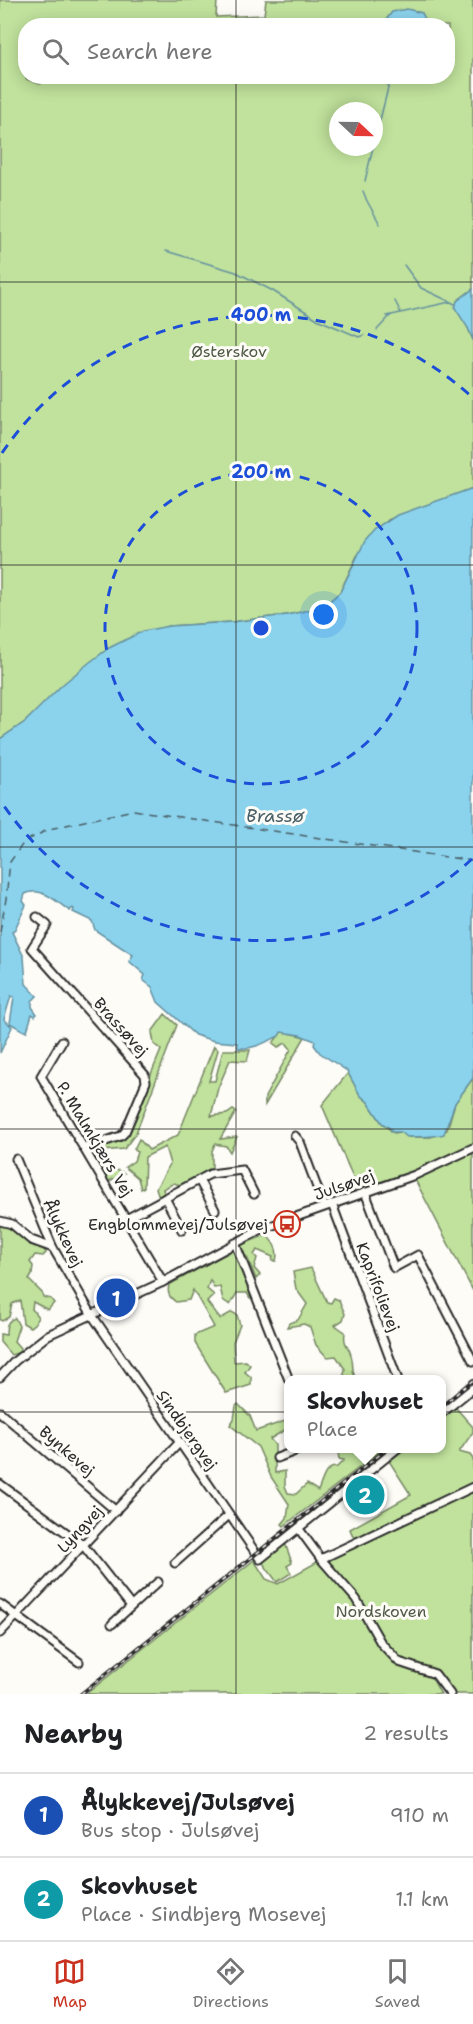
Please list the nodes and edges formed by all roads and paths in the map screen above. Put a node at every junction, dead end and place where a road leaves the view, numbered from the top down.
1 (37, 917) dead end
2 (62, 1041) dead end
3 (295, 1136) dead end
4 (85, 1148) junction
5 (473, 1148) edge
6 (16, 1159) dead end
7 (199, 1180) junction
8 (366, 1192) junction
9 (254, 1194) dead end
10 (165, 1198) junction
11 (332, 1204) junction
12 (324, 1206) junction
13 (215, 1210) dead end
14 (126, 1219) junction
15 (0, 1221) edge
16 (182, 1230) dead end
17 (235, 1243) junction
18 (53, 1248) junction
19 (163, 1282) junction
20 (92, 1315) junction
21 (473, 1361) edge
22 (287, 1375) edge
23 (396, 1375) edge
24 (0, 1377) edge
25 (473, 1388) edge
26 (446, 1409) edge
27 (0, 1413) edge
28 (180, 1443) junction
29 (291, 1453) edge
30 (393, 1453) edge
31 (277, 1458) dead end
32 (0, 1484) edge
33 (473, 1487) edge
34 (116, 1511) junction
35 (229, 1515) junction
36 (298, 1529) junction
37 (83, 1545) junction
38 (321, 1559) junction
39 (175, 1563) dead end
40 (158, 1582) dead end
41 (0, 1604) edge
42 (131, 1606) junction
43 (17, 1616) junction
44 (112, 1624) dead end
45 (0, 1633) edge
46 (80, 1662) dead end
47 (450, 1694) edge

1 - 4 street, Brassøvej
2 - 4 street, P. Malmkjærs Vej
3 - 12 street
4 - 14 street, P. Malmkjærs Vej
5 - 8 street, Julsøvej
6 - 18 street, Ålykkevej
7 - 9 street
7 - 10 street
7 - 13 street
8 - 11 street, Julsøvej
8 - 21 street
10 - 14 street
10 - 16 street
11 - 12 street, Julsøvej
11 - 23 street, Kaprifolievej
12 - 17 street, Julsøvej
14 - 19 street, P. Malmkjærs Vej
15 - 18 street
17 - 19 street, Julsøvej
17 - 22 street
18 - 20 street, Ålykkevej
19 - 20 street, Julsøvej
20 - 24 street, Julsøvej
20 - 28 street, Sindbjergvej
25 - 26 street
27 - 34 street, Bynkevej
28 - 34 street, Lyngvej
28 - 35 street, Sindbjergvej
29 - 31 street
30 - 36 street
32 - 37 street
33 - 38 street
34 - 37 street, Lyngvej
35 - 36 street, Sindbjergvej
35 - 39 street
36 - 38 street
37 - 42 street
37 - 43 street, Lyngvej
38 - 47 street
40 - 42 street
41 - 43 street
42 - 44 street
43 - 45 street, Lyngvej
43 - 46 street

